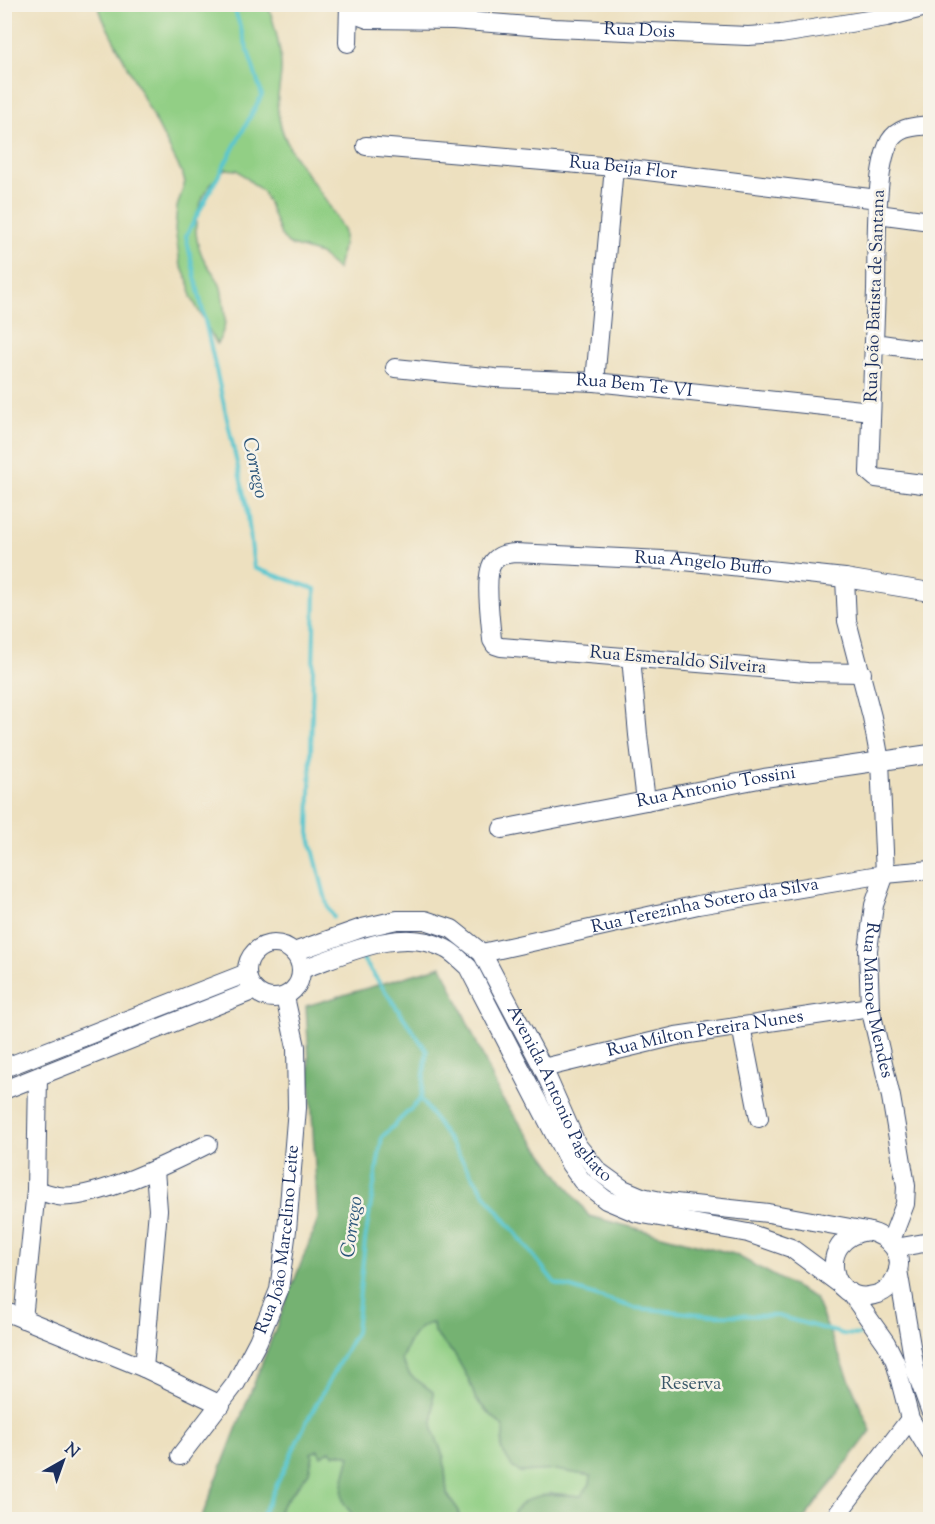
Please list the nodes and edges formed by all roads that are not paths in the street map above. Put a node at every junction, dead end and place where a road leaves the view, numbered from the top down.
1 (930, 6) edge
2 (349, 8) edge
3 (452, 12) edge
4 (348, 43) dead end
5 (930, 125) edge
6 (366, 146) dead end
7 (614, 168) junction
8 (878, 207) junction
9 (930, 221) edge
10 (874, 344) junction
11 (930, 351) edge
12 (395, 368) dead end
13 (595, 382) junction
14 (871, 411) junction
15 (930, 485) edge
16 (845, 578) junction
17 (930, 592) edge
18 (495, 645) joint
19 (632, 657) junction
20 (862, 673) junction
21 (930, 754) edge
22 (880, 761) junction
23 (646, 801) junction
24 (502, 829) dead end
25 (930, 870) edge
26 (885, 874) junction
27 (294, 952) junction
28 (482, 953) junction
29 (302, 969) junction
30 (247, 973) junction
31 (255, 990) junction
32 (285, 997) junction
33 (870, 1007) junction
34 (741, 1026) junction
35 (4, 1068) edge
36 (543, 1068) junction
37 (38, 1077) junction
38 (4, 1089) edge
39 (759, 1118) dead end
40 (208, 1144) dead end
41 (155, 1170) junction
42 (36, 1190) junction
43 (867, 1231) junction
44 (930, 1242) edge
45 (892, 1245) junction
46 (898, 1270) junction
47 (846, 1289) junction
48 (4, 1311) edge
49 (23, 1319) junction
50 (144, 1368) junction
51 (221, 1405) junction
52 (930, 1410) edge
53 (910, 1419) junction
54 (930, 1452) edge
55 (180, 1456) dead end
56 (833, 1520) edge

1 - 3 street, Rua Dois
2 - 3 street, Rua Dois
2 - 4 street
5 - 8 street, Rua João Batista de Santana
6 - 7 street, Rua Beija Flor
7 - 8 street, Rua Beija Flor
7 - 13 street
8 - 9 street, Rua Beija Flor
8 - 10 street, Rua João Batista de Santana
10 - 11 street
10 - 14 street, Rua João Batista de Santana
12 - 13 street, Rua Bem Te VI
13 - 14 street, Rua Bem Te VI
14 - 15 street, Rua João Batista de Santana
16 - 17 street, Rua Angelo Buffo
16 - 18 street, Rua Angelo Buffo
16 - 20 street, Rua Manoel Mendes
18 - 19 street, Rua Esmeraldo Silveira
19 - 20 street, Rua Esmeraldo Silveira
19 - 23 street
20 - 22 street, Rua Manoel Mendes
21 - 22 street, Rua Antonio Tossini
22 - 23 street, Rua Antonio Tossini
22 - 26 street, Rua Manoel Mendes
23 - 24 street, Rua Antonio Tossini
25 - 26 street, Rua Terezinha Sotero da Silva
26 - 28 street, Rua Terezinha Sotero da Silva
26 - 33 street, Rua Manoel Mendes
27 - 28 street, Avenida Antonio Pagliato
27 - 29 street
27 - 30 street
28 - 36 street, Avenida Antonio Pagliato
29 - 32 street
29 - 47 street, Avenida Antonio Pagliato
30 - 31 street
30 - 35 street
31 - 32 street
31 - 37 street
32 - 51 street, Rua João Marcelino Leite
33 - 34 street, Rua Milton Pereira Nunes
33 - 45 street, Rua Manoel Mendes
34 - 36 street, Rua Milton Pereira Nunes
34 - 39 street
36 - 43 street, Avenida Antonio Pagliato
37 - 38 street
37 - 42 street
40 - 41 street
41 - 42 street
41 - 50 street
42 - 49 street
43 - 45 street
43 - 47 street
44 - 45 street
45 - 46 street
46 - 47 street
46 - 52 street
47 - 53 street, Avenida Antonio Pagliato
48 - 49 street
49 - 50 street
50 - 51 street
51 - 55 street, Rua João Marcelino Leite
53 - 54 street, Avenida Antonio Pagliato
53 - 56 street

